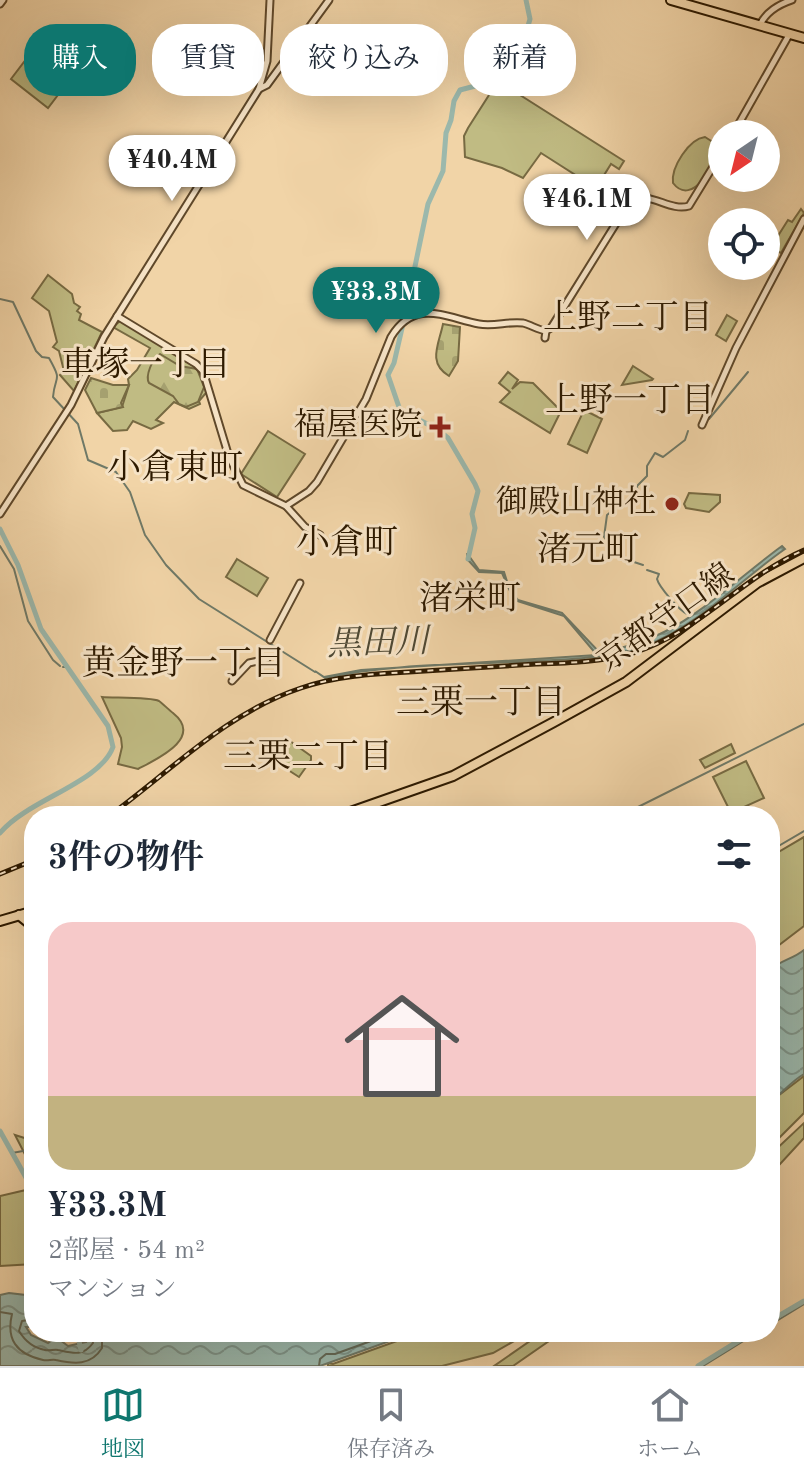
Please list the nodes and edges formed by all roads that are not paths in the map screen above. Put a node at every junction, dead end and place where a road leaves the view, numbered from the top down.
1 (270, 0) edge
2 (329, 0) edge
3 (671, 0) edge
4 (792, 0) edge
5 (698, 3) edge
6 (760, 25) junction
7 (790, 34) junction
8 (804, 38) edge
9 (264, 72) edge
10 (264, 86) edge
11 (255, 96) edge
12 (741, 120) edge
13 (708, 175) edge
14 (804, 219) edge
15 (117, 316) junction
16 (546, 331) junction
17 (545, 338) dead end
18 (702, 425) dead end
19 (286, 506) junction
20 (1, 513) edge
21 (320, 535) dead end
22 (804, 558) edge
23 (300, 583) dead end
24 (270, 640) dead end
25 (267, 659) dead end
26 (232, 681) dead end
27 (368, 806) edge
28 (24, 914) edge
29 (19, 915) junction
30 (24, 919) edge
31 (0, 921) edge

1 - 9 street
2 - 10 street
3 - 5 main road
4 - 6 street
5 - 6 main road
6 - 7 main road
7 - 8 main road
7 - 12 street
11 - 15 street
13 - 16 street
14 - 18 street
15 - 19 street
15 - 20 street
16 - 17 street
16 - 19 street
19 - 21 street
22 - 27 main road, 京都守口線
23 - 24 street
25 - 26 street
28 - 29 main road
29 - 30 main road
29 - 31 main road

